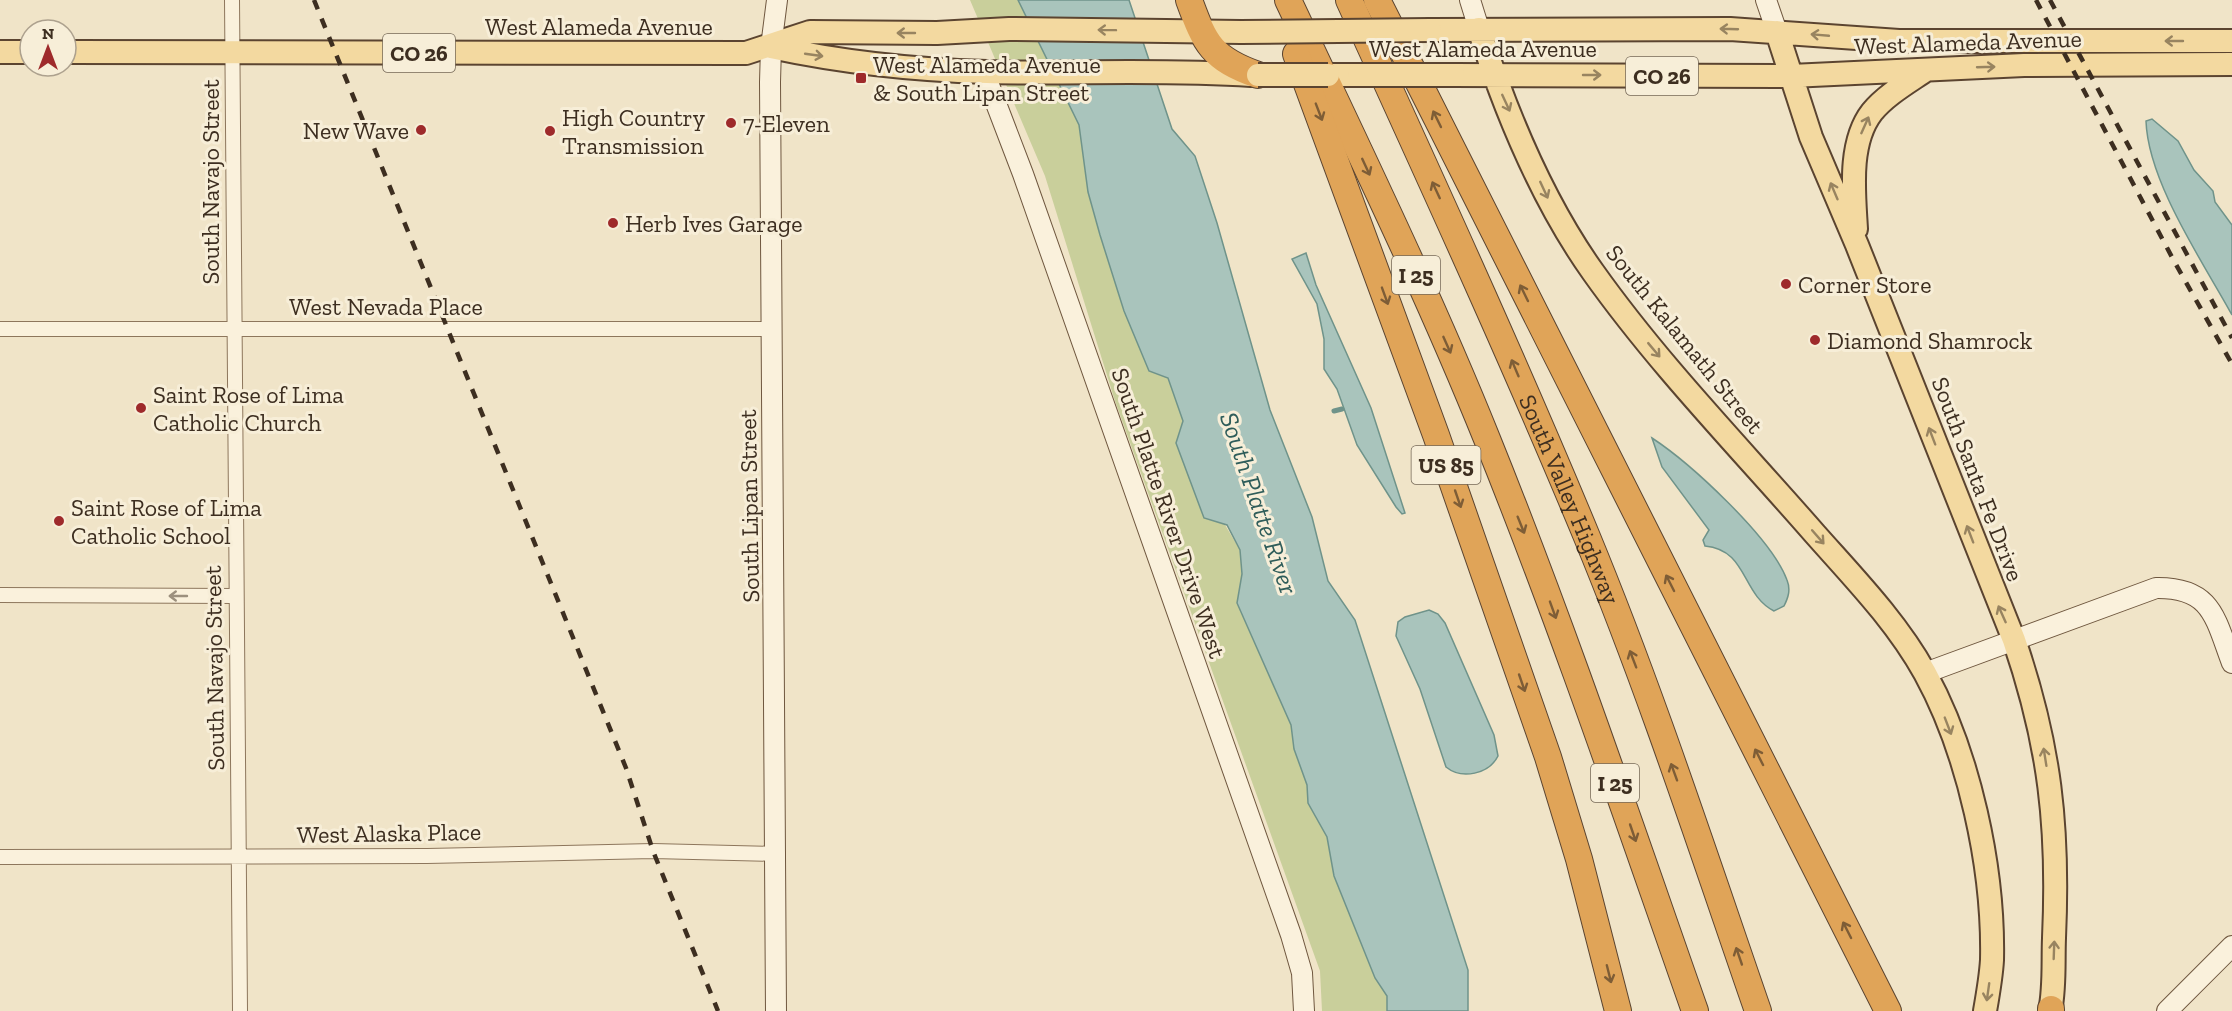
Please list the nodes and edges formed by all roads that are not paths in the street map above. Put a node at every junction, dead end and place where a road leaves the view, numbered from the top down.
1 (232, 0) edge
2 (777, 0) edge
3 (1189, 0) edge
4 (1273, 0) edge
5 (1288, 0) edge
6 (1349, 0) edge
7 (1377, 0) edge
8 (1470, 0) edge
9 (1766, 0) edge
10 (1479, 29) junction
11 (1199, 31) junction
12 (1777, 32) junction
13 (2232, 41) edge
14 (771, 47) junction
15 (0, 52) edge
16 (18, 52) edge
17 (78, 52) edge
18 (233, 53) junction
19 (2232, 64) edge
20 (1927, 69) junction
21 (984, 72) junction
22 (1258, 75) junction
23 (1494, 75) junction
24 (1791, 76) junction
25 (1857, 245) junction
26 (0, 329) edge
27 (772, 329) junction
28 (233, 330) junction
29 (0, 596) edge
30 (236, 596) junction
31 (2014, 640) junction
32 (2232, 663) edge
33 (1924, 673) junction
34 (778, 854) junction
35 (0, 857) edge
36 (239, 857) junction
37 (2232, 945) edge
38 (2051, 1010) edge
39 (240, 1011) edge
40 (777, 1011) edge
41 (1304, 1011) edge
42 (1618, 1011) edge
43 (1695, 1011) edge
44 (1758, 1011) edge
45 (1888, 1011) edge
46 (1985, 1011) edge
47 (2167, 1011) edge

1 - 18 street, South Navajo Street
2 - 14 street, South Lipan Street
3 - 11 highway
4 -> 42 highway, US 85
5 -> 43 highway, I 25
44 -> 6 highway, South Valley Highway / I 25
45 -> 7 highway
8 - 10 street, South Kalamath Street
9 - 12 street, South Santa Fe Drive
10 - 11 main road, West Alameda Avenue / CO 26, bridge
12 -> 10 main road, West Alameda Avenue / CO 26
10 - 23 main road, South Kalamath Street
11 -> 14 main road, West Alameda Avenue / CO 26
11 - 22 highway
13 -> 12 main road, West Alameda Avenue
12 - 24 main road, South Santa Fe Drive
14 - 18 main road, West Alameda Avenue / CO 26
14 -> 21 main road, West Alameda Avenue / CO 26
14 - 27 street, South Lipan Street
15 - 16 main road
17 - 18 main road, West Alameda Avenue / CO 26
18 - 28 street, South Navajo Street
20 -> 19 main road, West Alameda Avenue
20 - 24 main road, West Alameda Avenue
25 -> 20 main road
21 - 22 main road, West Alameda Avenue / CO 26
21 - 41 street, South Platte River Drive West
22 - 23 main road, West Alameda Avenue / CO 26, bridge
23 -> 24 main road, West Alameda Avenue / CO 26
23 -> 33 main road, South Kalamath Street
25 -> 24 main road, South Santa Fe Drive
31 -> 25 main road, South Santa Fe Drive
26 - 28 street, West Nevada Place
27 - 28 street, West Nevada Place
27 - 34 street, South Lipan Street
28 - 30 street, South Navajo Street
30 -> 29 street
30 - 36 street, South Navajo Street
31 - 32 street
31 - 33 street
38 -> 31 main road, South Santa Fe Drive
33 -> 46 main road
34 - 36 street, West Alaska Place
34 - 40 street, South Lipan Street
35 - 36 street, West Alaska Place
36 - 39 street, South Navajo Street
37 - 47 street

